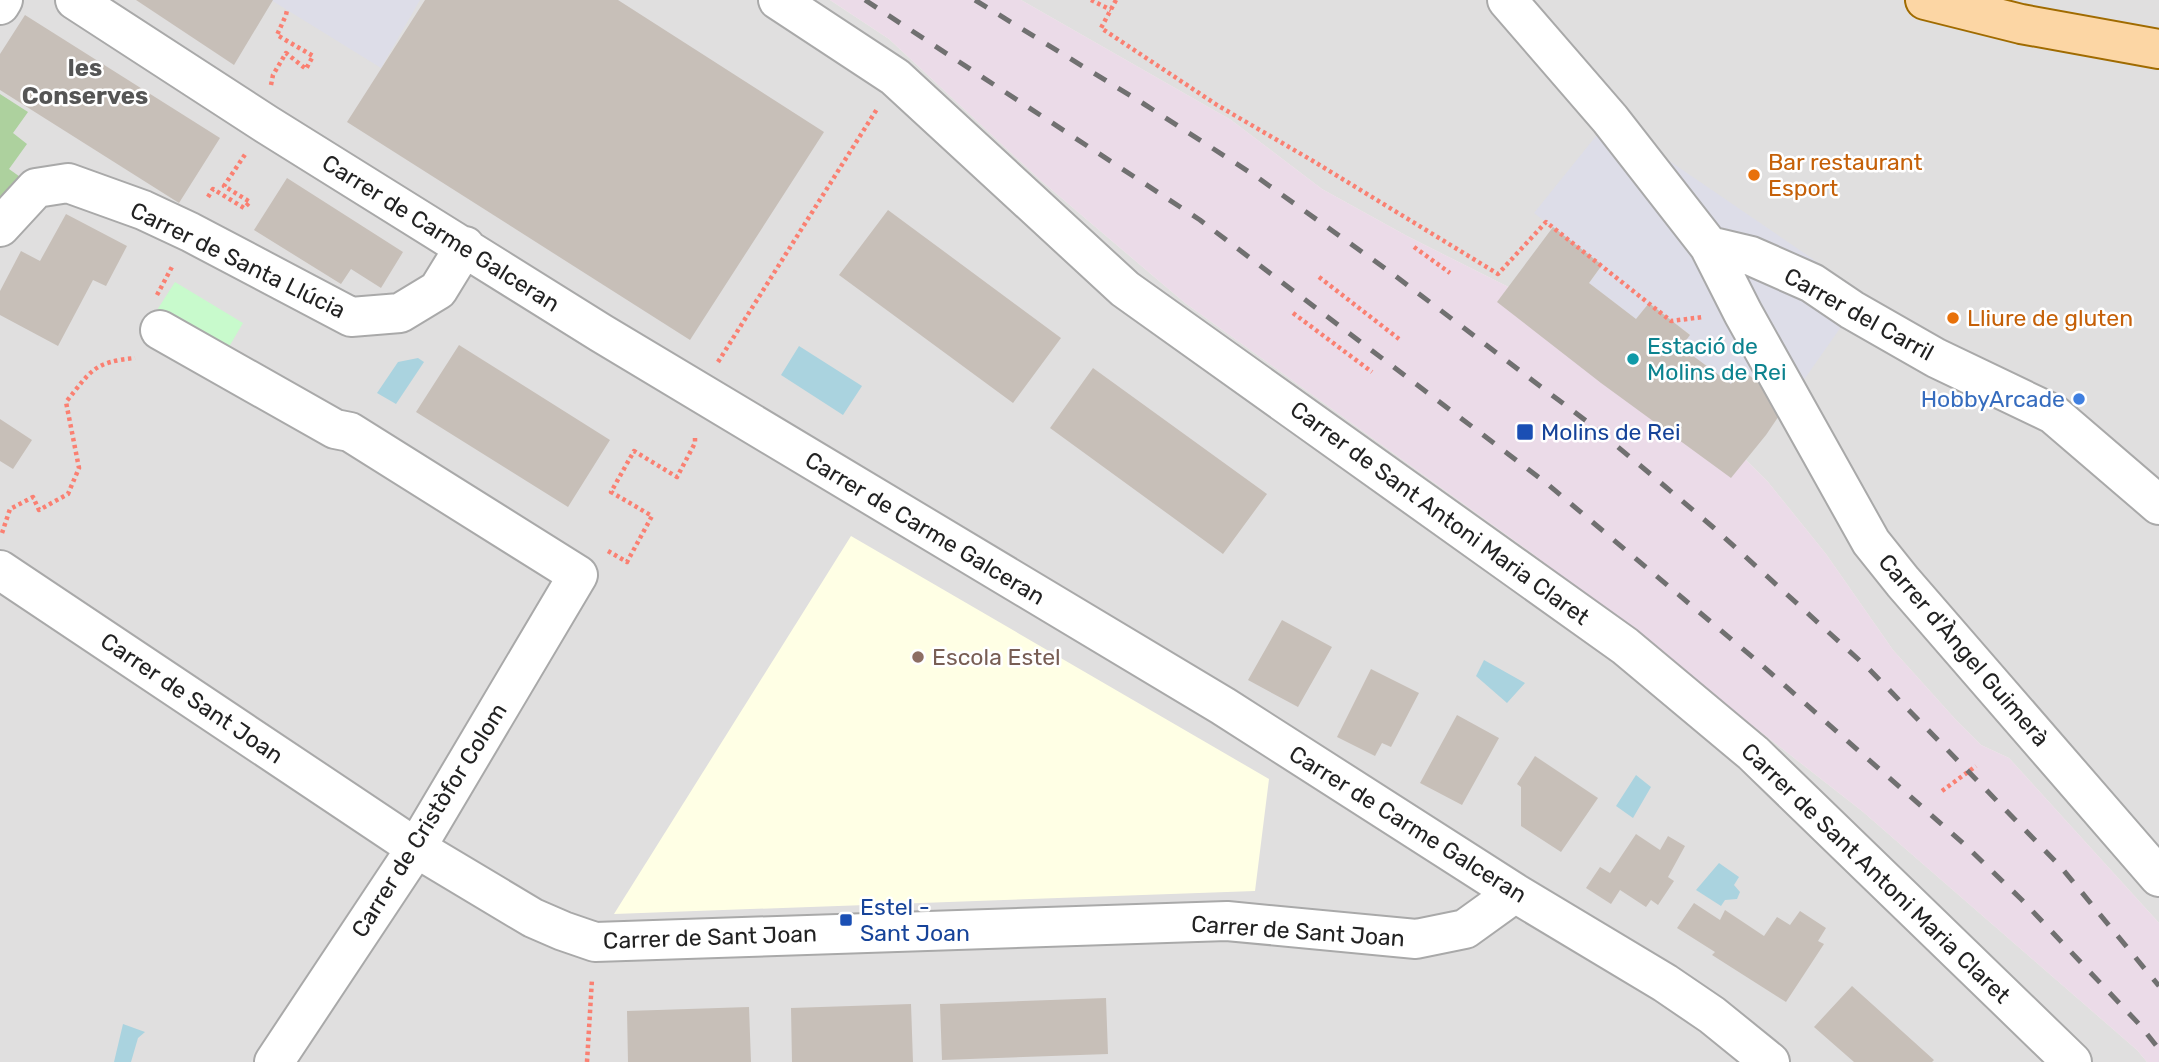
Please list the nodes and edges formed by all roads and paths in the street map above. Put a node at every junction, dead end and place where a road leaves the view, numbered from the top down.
1 (3, 0) edge
2 (75, 0) edge
3 (778, 0) edge
4 (1091, 0) edge
5 (1116, 0) edge
6 (1507, 0) edge
7 (1925, 0) edge
8 (0, 5) edge
9 (287, 10) dead end
10 (1111, 10) junction
11 (2159, 49) edge
12 (878, 108) dead end
13 (266, 124) junction
14 (0, 227) edge
15 (190, 232) junction
16 (465, 246) junction
17 (1709, 246) junction
18 (1414, 247) dead end
19 (1450, 273) dead end
20 (1319, 277) dead end
21 (1293, 313) dead end
22 (1671, 321) dead end
23 (160, 330) junction
24 (1399, 339) dead end
25 (1372, 372) dead end
26 (698, 392) junction
27 (2159, 505) edge
28 (0, 541) edge
29 (607, 550) dead end
30 (0, 570) edge
31 (1976, 766) dead end
32 (1942, 791) dead end
33 (416, 848) junction
34 (2159, 877) edge
35 (1515, 893) junction
36 (595, 942) junction
37 (274, 1062) edge
38 (587, 1062) edge
39 (1770, 1062) edge
40 (2072, 1062) edge

1 - 8 street
2 - 13 street, Carrer de Carme Galceran
3 - 40 street, Carrer de Sant Antoni Maria Claret
4 - 10 path
5 - 10 path
6 - 17 street
7 - 11 main road
9 - 13 path
10 - 22 path
12 - 26 path
13 - 16 street, Carrer de Carme Galceran
14 - 15 street, Carrer de Santa Llúcia
15 - 16 street, Carrer de Santa Llúcia
15 - 23 path
16 - 26 street, Carrer de Carme Galceran
17 - 27 street, Carrer del Carril
17 - 34 street, Carrer d'Àngel Guimerà
18 - 19 path
20 - 24 path
21 - 25 path
23 - 28 path
23 - 33 street, Carrer de Cristòfor Colom
26 - 29 path
26 - 35 street, Carrer de Carme Galceran
30 - 33 street, Carrer de Sant Joan
31 - 32 path
33 - 36 street, Carrer de Sant Joan
33 - 37 street, Carrer de Cristòfor Colom
35 - 36 street, Carrer de Sant Joan
35 - 39 street, Carrer de Carme Galceran
36 - 38 path

